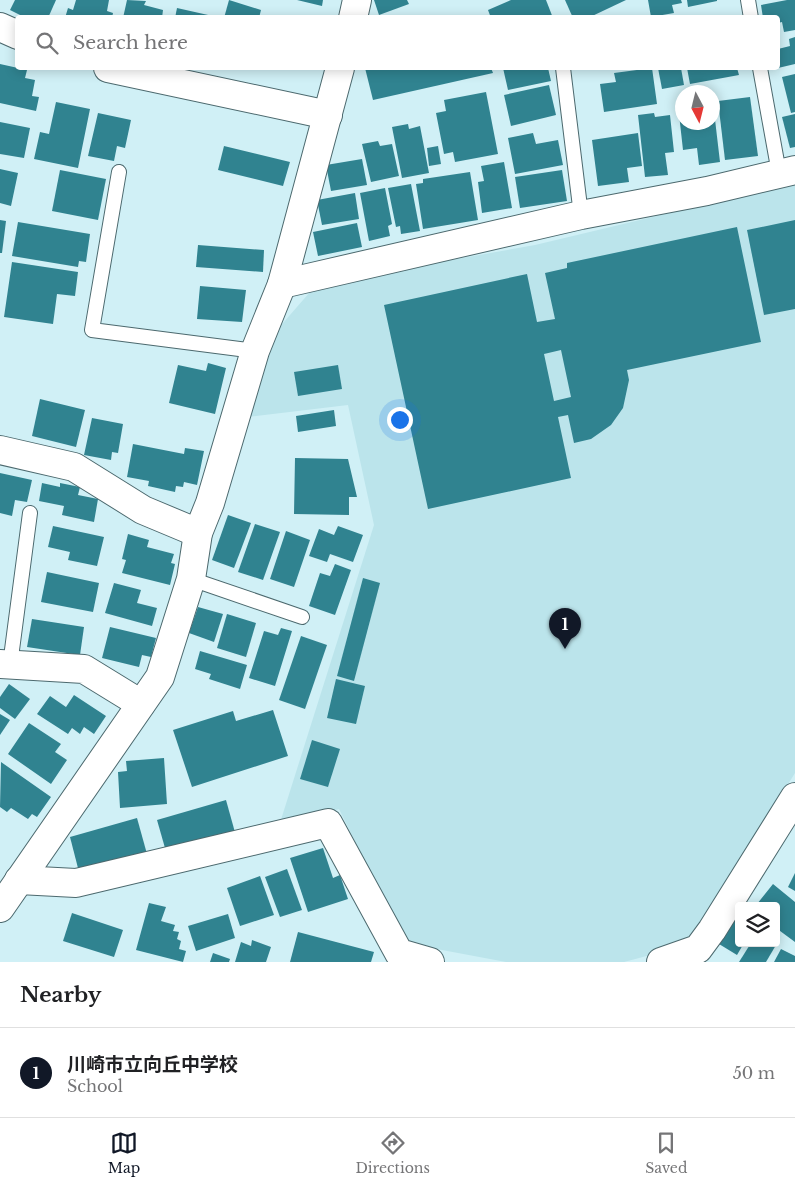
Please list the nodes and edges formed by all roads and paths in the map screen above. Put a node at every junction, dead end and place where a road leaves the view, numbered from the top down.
1 (357, 0) edge
2 (748, 0) edge
3 (353, 15) edge
4 (750, 15) edge
5 (0, 27) edge
6 (15, 34) edge
7 (117, 70) edge
8 (339, 70) edge
9 (563, 70) edge
10 (761, 70) edge
11 (328, 115) junction
12 (119, 172) dead end
13 (787, 172) edge
14 (581, 215) junction
15 (282, 284) junction
16 (256, 351) junction
17 (0, 450) edge
18 (30, 512) dead end
19 (198, 533) junction
20 (191, 579) junction
21 (302, 617) dead end
22 (5, 665) edge
23 (140, 704) junction
24 (795, 797) edge
25 (19, 880) junction
26 (0, 908) edge
27 (705, 956) edge
28 (430, 962) edge
29 (661, 962) edge

1 - 3 street
2 - 4 lane
5 - 6 street
7 - 11 street
8 - 11 street
9 - 14 lane
10 - 13 lane
11 - 15 street
12 - 16 lane
13 - 14 street
14 - 15 street
15 - 16 street
16 - 19 street
17 - 19 street
18 - 22 lane
19 - 20 street
20 - 21 lane
20 - 23 street
22 - 23 street
23 - 25 street
24 - 27 street
25 - 26 street
25 - 28 street
27 - 29 street

